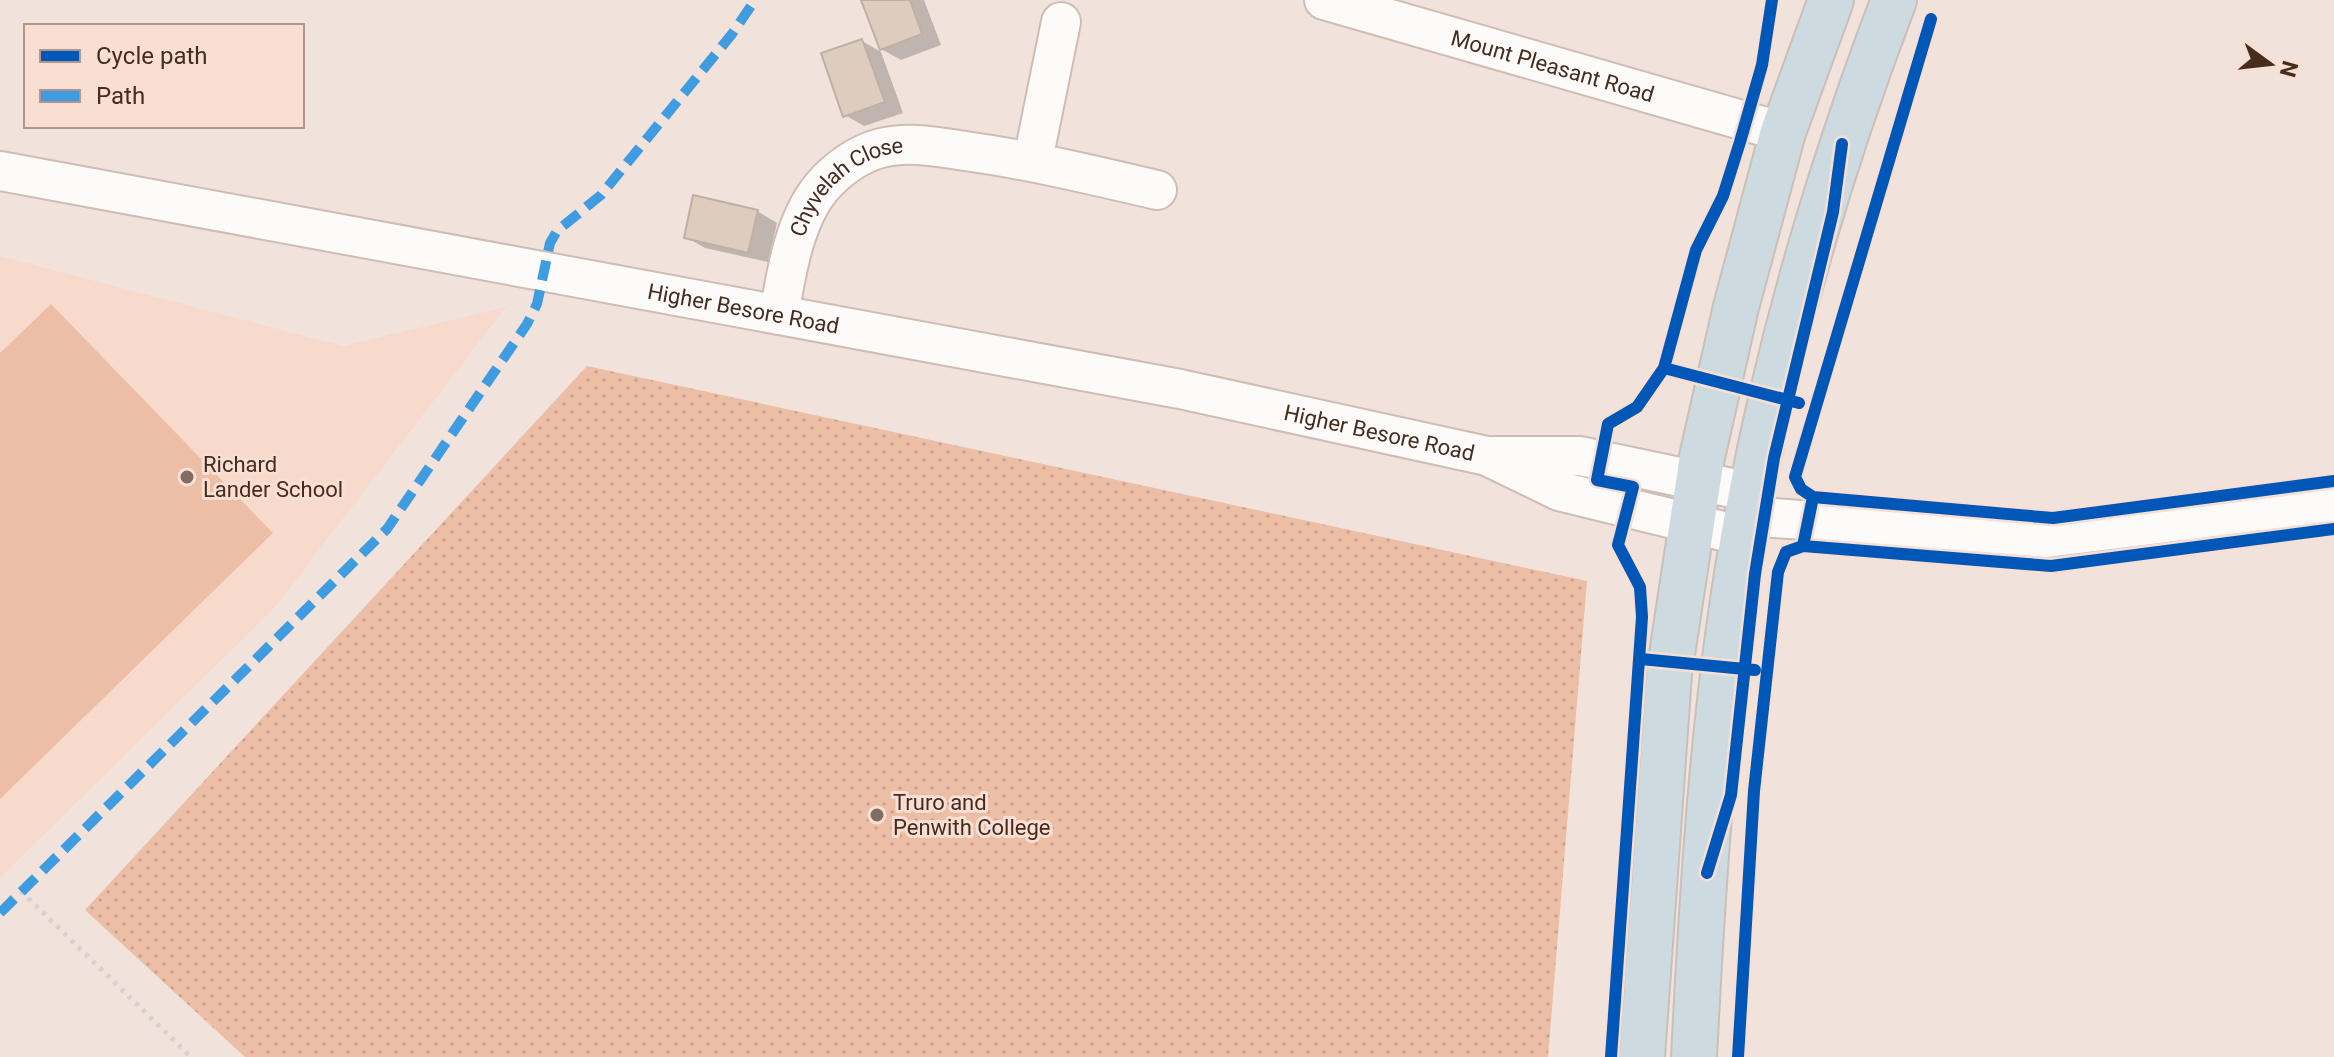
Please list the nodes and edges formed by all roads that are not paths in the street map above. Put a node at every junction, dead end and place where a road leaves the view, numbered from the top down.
1 (1324, 0) edge
2 (1831, 0) edge
3 (1894, 0) edge
4 (1061, 22) dead end
5 (1783, 132) junction
6 (1033, 160) junction
7 (0, 171) edge
8 (1157, 190) dead end
9 (779, 315) junction
10 (1487, 456) junction
11 (1698, 481) junction
12 (2334, 502) edge
13 (1747, 514) junction
14 (1691, 524) junction
15 (1642, 1057) edge
16 (1694, 1057) edge

1 - 5 street, Mount Pleasant Road
2 - 5 highway
3 - 13 highway
4 - 6 street
5 - 11 highway
6 - 8 street, Chyvelah Close
6 - 9 street, Chyvelah Close
7 - 9 street, Higher Besore Road
9 - 10 street, Higher Besore Road
10 - 11 street, Higher Besore Road
10 - 14 street, Higher Besore Road
11 - 13 street, Higher Besore Road
11 - 14 highway
12 - 13 street
13 - 14 street, Higher Besore Road
13 - 16 highway
14 - 15 highway

